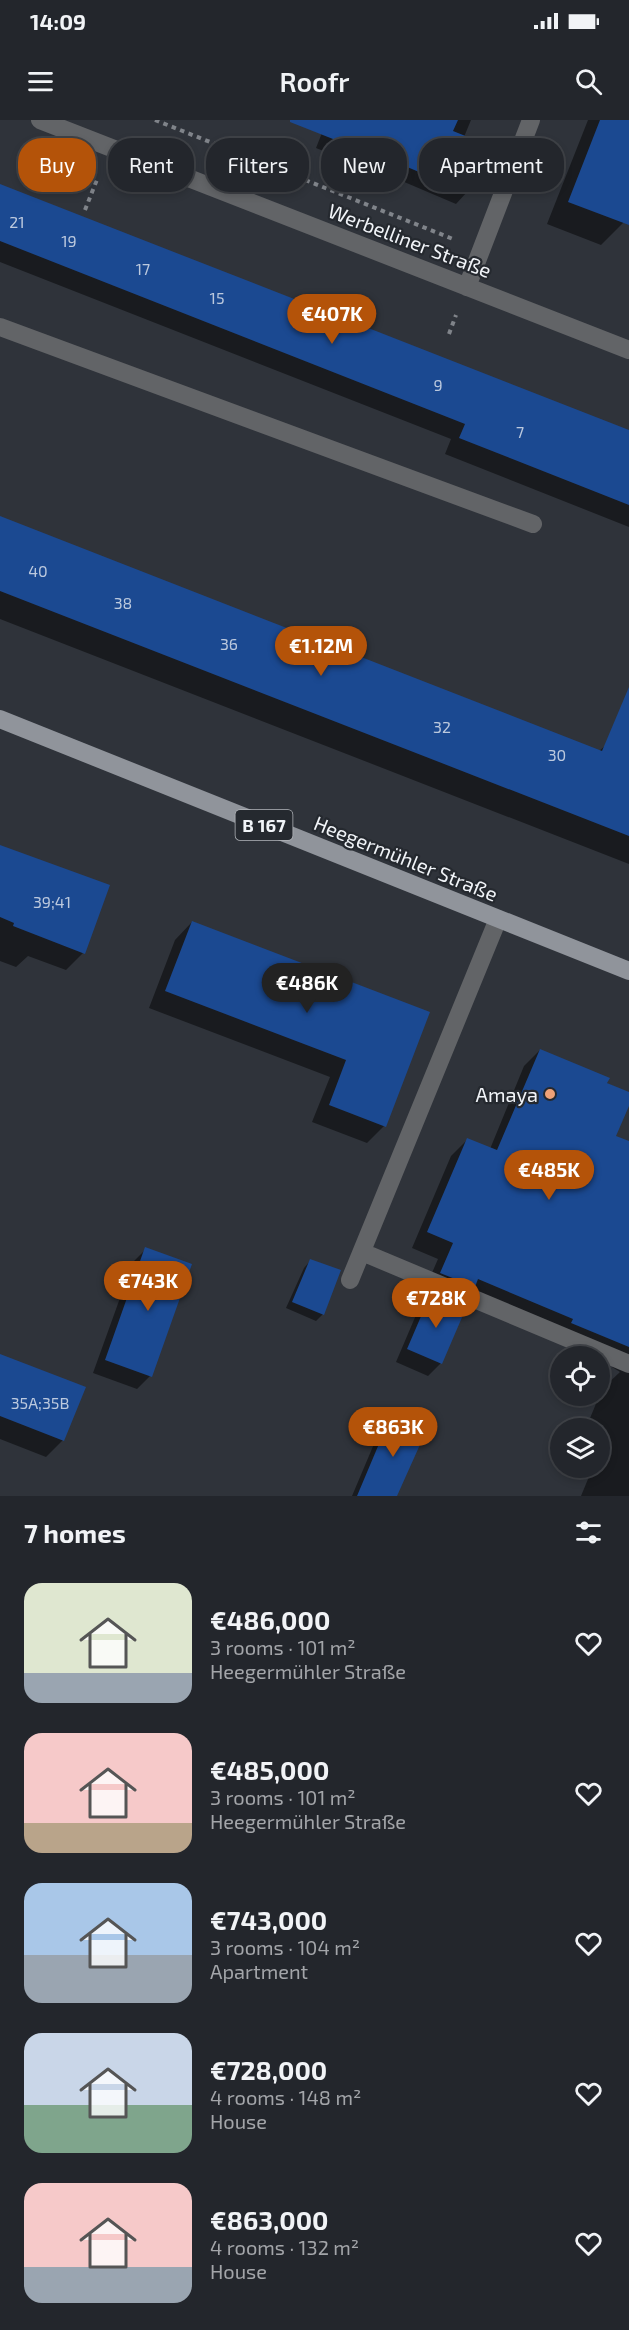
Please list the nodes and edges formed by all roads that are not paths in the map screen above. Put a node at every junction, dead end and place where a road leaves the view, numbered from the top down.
1 (531, 120) edge
2 (52, 122) edge
3 (467, 287) junction
4 (0, 327) edge
5 (629, 351) edge
6 (533, 524) dead end
7 (0, 719) edge
8 (498, 918) junction
9 (629, 971) edge
10 (362, 1252) junction
11 (350, 1280) dead end
12 (629, 1364) edge

1 - 3 street
2 - 3 street, Werbelliner Straße
3 - 5 street, Werbelliner Straße
4 - 6 street
7 - 8 main road, Heegermühler Straße / B 167
8 - 9 main road, Heegermühler Straße / B 167
8 - 10 street
10 - 11 street
10 - 12 street

